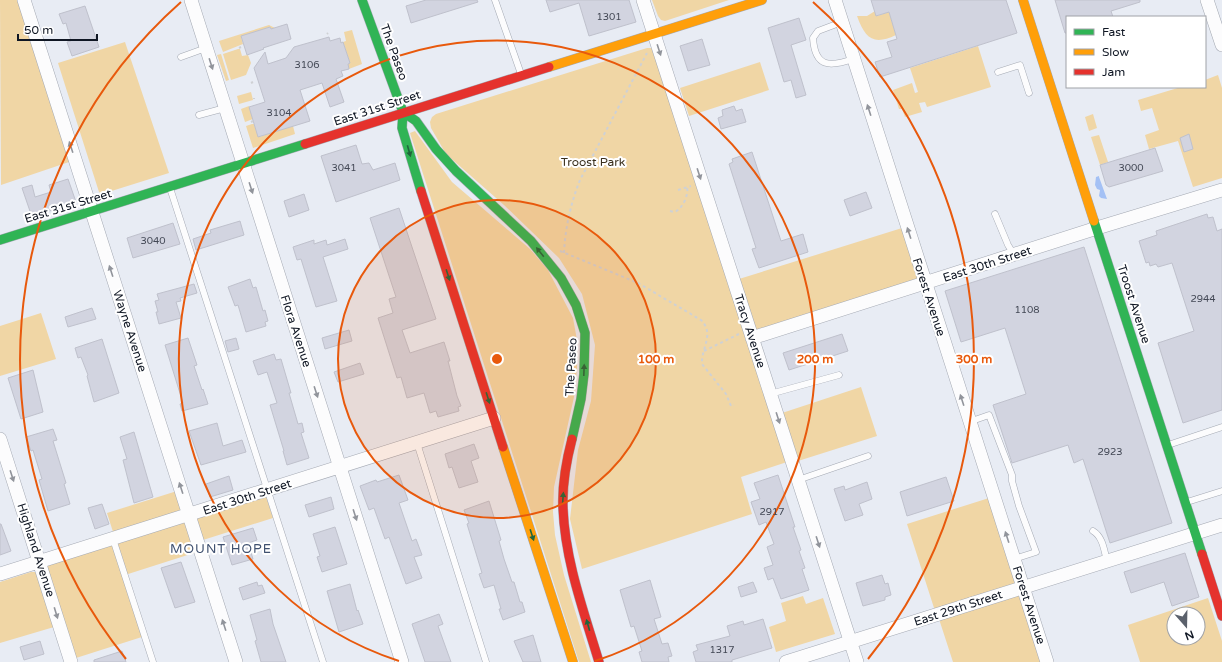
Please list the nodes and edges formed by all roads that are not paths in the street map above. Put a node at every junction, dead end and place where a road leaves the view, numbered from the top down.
1 (24, 0) edge
2 (191, 0) edge
3 (362, 0) edge
4 (496, 0) edge
5 (643, 0) edge
6 (762, 0) edge
7 (835, 0) edge
8 (1023, 0) edge
9 (1207, 0) edge
10 (842, 22) junction
11 (654, 34) junction
12 (1222, 45) edge
13 (206, 48) junction
14 (181, 57) dead end
15 (854, 59) junction
16 (998, 72) dead end
17 (522, 75) junction
18 (1029, 93) dead end
19 (225, 108) junction
20 (403, 112) junction
21 (199, 115) dead end
22 (243, 164) junction
23 (170, 187) junction
24 (1222, 190) edge
25 (92, 211) junction
26 (995, 214) dead end
27 (1097, 228) junction
28 (0, 240) edge
29 (1014, 255) junction
30 (925, 284) junction
31 (746, 336) junction
32 (839, 375) dead end
33 (770, 394) junction
34 (494, 418) junction
35 (970, 422) junction
36 (1222, 427) edge
37 (0, 439) edge
38 (417, 443) junction
39 (1167, 445) junction
40 (868, 456) dead end
41 (340, 467) junction
42 (798, 480) junction
43 (267, 490) junction
44 (1222, 491) edge
45 (1185, 502) junction
46 (190, 515) junction
47 (1222, 525) edge
48 (1093, 531) dead end
49 (1195, 533) junction
50 (113, 539) junction
51 (1014, 559) junction
52 (1107, 561) junction
53 (39, 562) junction
54 (0, 574) edge
55 (1023, 587) junction
56 (1222, 616) edge
57 (850, 642) junction
58 (71, 662) edge
59 (153, 662) edge
60 (236, 662) edge
61 (323, 662) edge
62 (402, 662) edge
63 (486, 662) edge
64 (573, 662) edge
65 (599, 662) edge
66 (786, 662) edge
67 (857, 662) edge
68 (1047, 662) edge

25 -> 1 street, Wayne Avenue
2 - 13 street, Flora Avenue
3 - 20 main road, The Paseo
4 - 17 lane
5 - 11 street, Tracy Avenue
6 - 11 main road, East 31st Street
7 - 10 street, Forest Avenue
8 - 27 main road, Troost Avenue
9 - 12 street
10 - 15 street, Forest Avenue
10 - 15 lane
11 - 17 main road, East 31st Street
11 -> 31 street, Tracy Avenue
13 - 14 lane
13 -> 19 street, Flora Avenue
30 -> 15 street, Forest Avenue
16 - 18 lane
17 - 20 main road, East 31st Street
19 - 21 lane
19 - 22 street, Flora Avenue
20 - 22 main road, East 31st Street
20 -> 34 main road, The Paseo
65 -> 20 main road, The Paseo
22 - 23 main road, East 31st Street
22 -> 41 street, Flora Avenue
23 - 25 main road, East 31st Street
23 - 43 lane
24 - 27 street, East 30th Street
25 - 28 main road, East 31st Street
46 -> 25 street, Wayne Avenue
26 - 29 lane
27 - 29 street, East 30th Street
27 - 39 main road, Troost Avenue
29 - 30 street, East 30th Street
30 - 31 street, East 30th Street
35 -> 30 street, Forest Avenue
31 - 33 street, Tracy Avenue
32 - 33 lane
33 -> 42 street, Tracy Avenue
34 - 38 street, East 30th Street
34 -> 64 main road, The Paseo
51 -> 35 street, Forest Avenue
35 - 51 lane
36 - 39 lane
37 -> 53 street, Highland Avenue
38 - 41 street, East 30th Street
38 - 63 lane
39 - 45 main road, Troost Avenue
40 - 42 lane
41 - 43 street, East 30th Street
41 -> 62 street, Flora Avenue
42 -> 57 street, Tracy Avenue
43 - 46 street, East 30th Street
43 - 61 lane
44 - 45 lane
45 - 49 main road, Troost Avenue
46 - 50 street, East 30th Street
60 -> 46 street, Wayne Avenue
47 - 49 street, East 29th Street
48 - 52 lane
49 - 52 street, East 29th Street
49 - 56 main road, Troost Avenue
50 - 53 street, East 30th Street
50 - 59 lane
51 - 55 street, Forest Avenue
52 - 55 street, East 29th Street
53 - 54 street, East 30th Street
53 -> 58 street, Highland Avenue
55 - 57 street, East 29th Street
55 - 68 street, Forest Avenue
57 - 66 street, East 29th Street
57 - 67 street, Tracy Avenue

